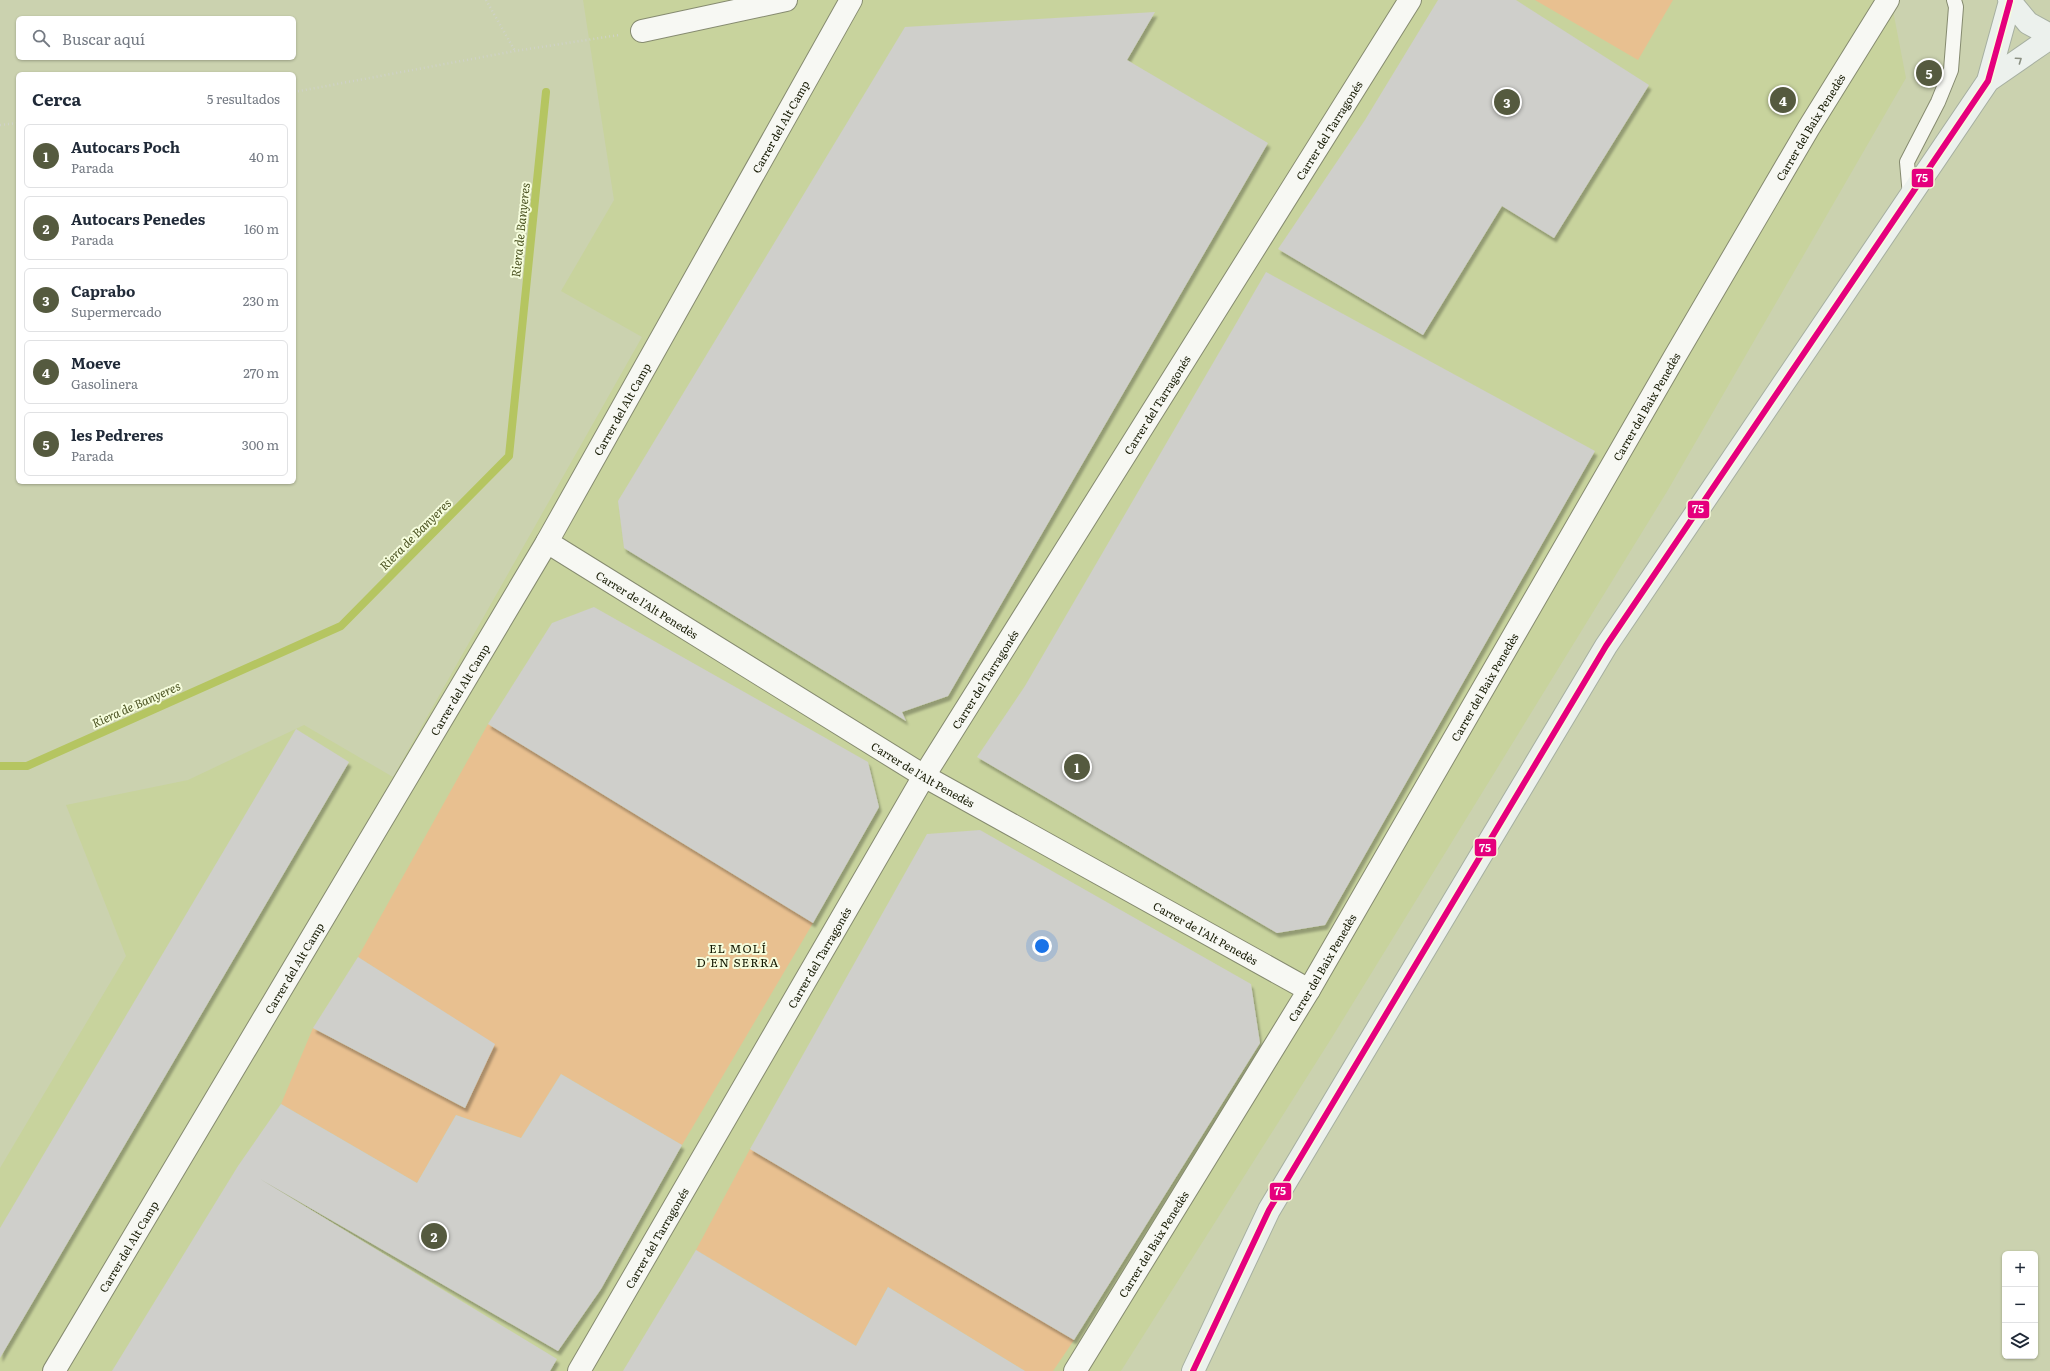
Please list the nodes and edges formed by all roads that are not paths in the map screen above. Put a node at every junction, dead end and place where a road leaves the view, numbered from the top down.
1 (786, 0) edge
2 (851, 0) edge
3 (1410, 0) edge
4 (1888, 0) edge
5 (1954, 0) edge
6 (2010, 0) edge
7 (642, 31) road end
8 (2050, 35) edge
9 (2050, 38) edge
10 (1988, 81) junction
11 (1910, 196) junction
12 (547, 542) junction
13 (924, 776) junction
14 (1309, 990) junction
15 (54, 1371) edge
16 (579, 1371) edge
17 (1075, 1371) edge
18 (1193, 1371) edge

1 - 7 street
2 - 12 street, Carrer del Alt Camp
3 - 13 street, Carrer del Tarragonés
4 - 14 street, Carrer del Baix Penedès
5 - 11 lane
6 - 8 main road
6 - 10 main road
10 -> 9 main road
10 - 11 main road
11 - 18 main road
12 - 13 street, Carrer de l'Alt Penedès
12 - 15 street, Carrer del Alt Camp
13 - 14 street, Carrer de l'Alt Penedès
13 - 16 street, Carrer del Tarragonés
14 - 17 street, Carrer del Baix Penedès

